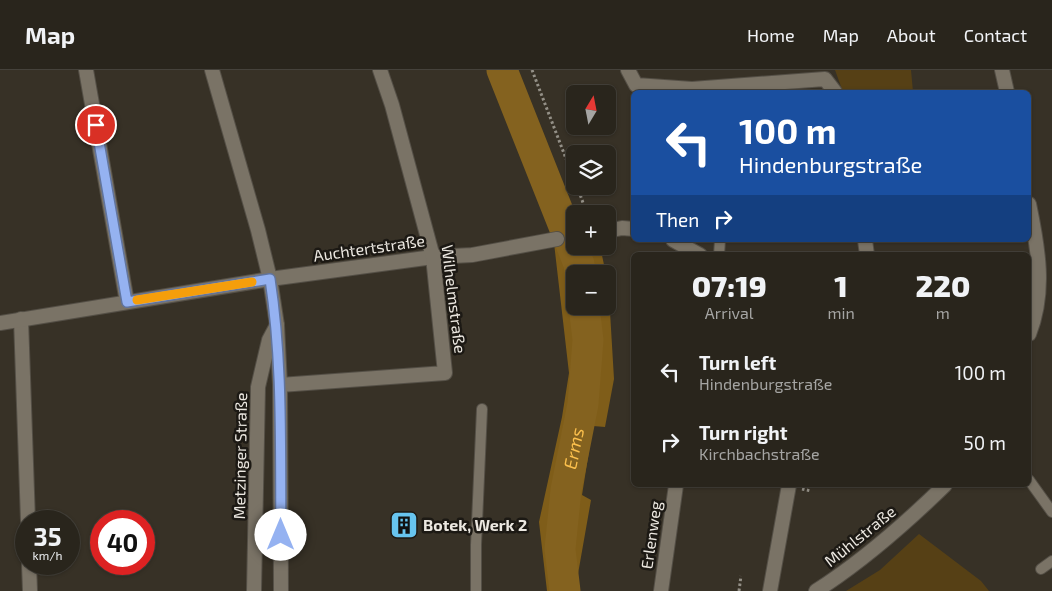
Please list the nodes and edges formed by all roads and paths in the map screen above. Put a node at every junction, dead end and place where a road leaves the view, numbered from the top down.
1 (86, 70) edge
2 (212, 70) edge
3 (380, 70) edge
4 (532, 70) edge
5 (628, 70) edge
6 (1002, 70) edge
7 (825, 75) edge
8 (637, 89) edge
9 (835, 90) edge
10 (1007, 90) edge
11 (566, 159) edge
12 (1031, 213) edge
13 (616, 229) edge
14 (631, 229) edge
15 (557, 239) dead end
16 (677, 242) edge
17 (695, 252) edge
18 (472, 255) joint
19 (433, 257) junction
20 (270, 279) junction
21 (127, 302) junction
22 (21, 319) junction
23 (0, 323) edge
24 (277, 325) junction
25 (1031, 330) edge
26 (280, 385) junction
27 (482, 408) dead end
28 (1031, 483) edge
29 (676, 487) edge
30 (789, 487) edge
31 (943, 487) edge
32 (28, 510) edge
33 (1052, 512) edge
34 (1052, 561) edge
35 (1042, 569) dead end
36 (29, 575) edge
37 (741, 576) dead end
38 (30, 591) edge
39 (254, 591) edge
40 (281, 591) edge
41 (476, 591) edge
42 (661, 591) edge
43 (739, 591) edge
44 (770, 591) edge
45 (816, 591) edge

1 - 21 street
2 - 20 street
3 - 19 street, Wilhelmstraße
4 - 11 path
5 - 8 street
6 - 10 street
7 - 8 street
7 - 9 street
12 - 25 street
13 - 14 street
15 - 18 street, Wilhelmstraße
16 - 17 street
18 - 19 street, Auchtertstraße
19 - 20 street, Auchtertstraße
19 - 26 street, Wilhelmstraße
20 - 21 street, Auchtertstraße
20 - 24 street
21 - 22 street, Auchtertstraße
22 - 23 street, Auchtertstraße
22 - 32 street
24 - 26 street
24 - 39 street, Metzinger Straße
26 - 40 street
27 - 41 lane
28 - 33 lane
29 - 42 street, Erlenweg
30 - 44 street
31 - 45 street, Mühlstraße
34 - 35 lane
36 - 38 street
37 - 43 path

